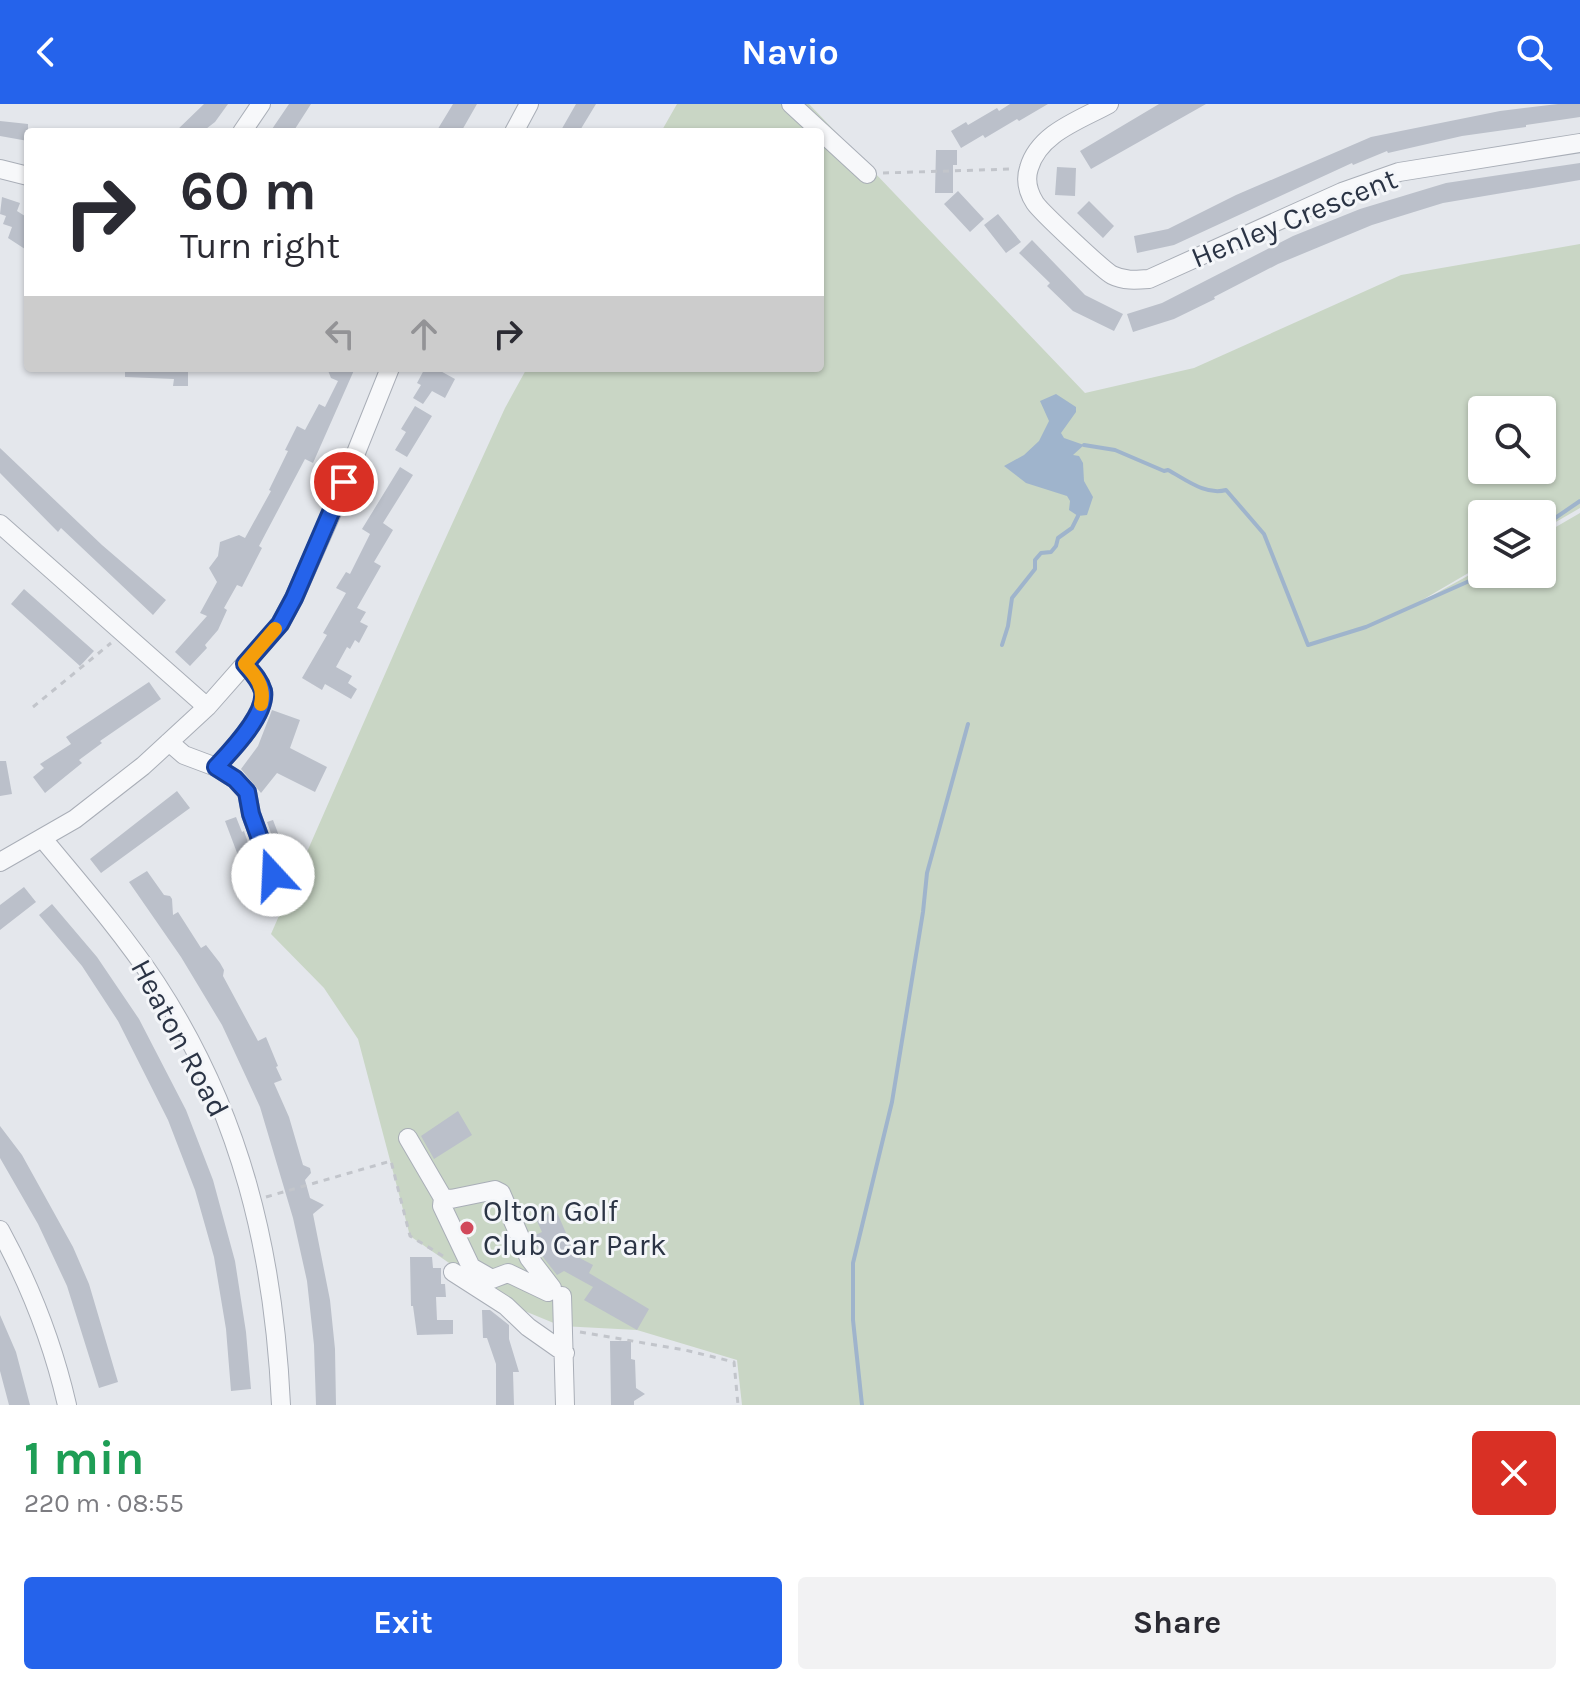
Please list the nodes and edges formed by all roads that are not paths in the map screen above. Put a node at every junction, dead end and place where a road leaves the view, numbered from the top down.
1 (261, 104) edge
2 (529, 104) edge
3 (791, 104) edge
4 (1109, 104) edge
5 (245, 128) edge
6 (516, 128) edge
7 (817, 128) edge
8 (824, 134) edge
9 (1580, 143) edge
10 (0, 169) edge
11 (867, 174) road end
12 (24, 175) edge
13 (388, 372) edge
14 (0, 524) edge
15 (245, 664) junction
16 (207, 707) junction
17 (169, 742) junction
18 (216, 767) junction
19 (43, 839) junction
20 (0, 862) edge
21 (273, 875) dead end
22 (408, 1138) dead end
23 (443, 1198) junction
24 (0, 1230) edge
25 (451, 1266) road end
26 (554, 1294) junction
27 (565, 1353) junction
28 (67, 1405) edge
29 (281, 1405) edge
30 (565, 1405) edge

1 - 5 street
2 - 6 street
3 - 7 street
4 - 9 street, Henley Crescent
8 - 11 street
10 - 12 street
13 - 15 street
14 - 16 street
15 - 16 street
15 - 18 street
16 - 17 street
17 - 18 street
17 - 19 street
18 - 21 street
19 - 20 street
19 - 29 street, Heaton Road
22 - 23 street
23 - 26 street
23 - 26 street
24 - 28 street
25 - 27 street
26 - 27 street
27 - 30 street

